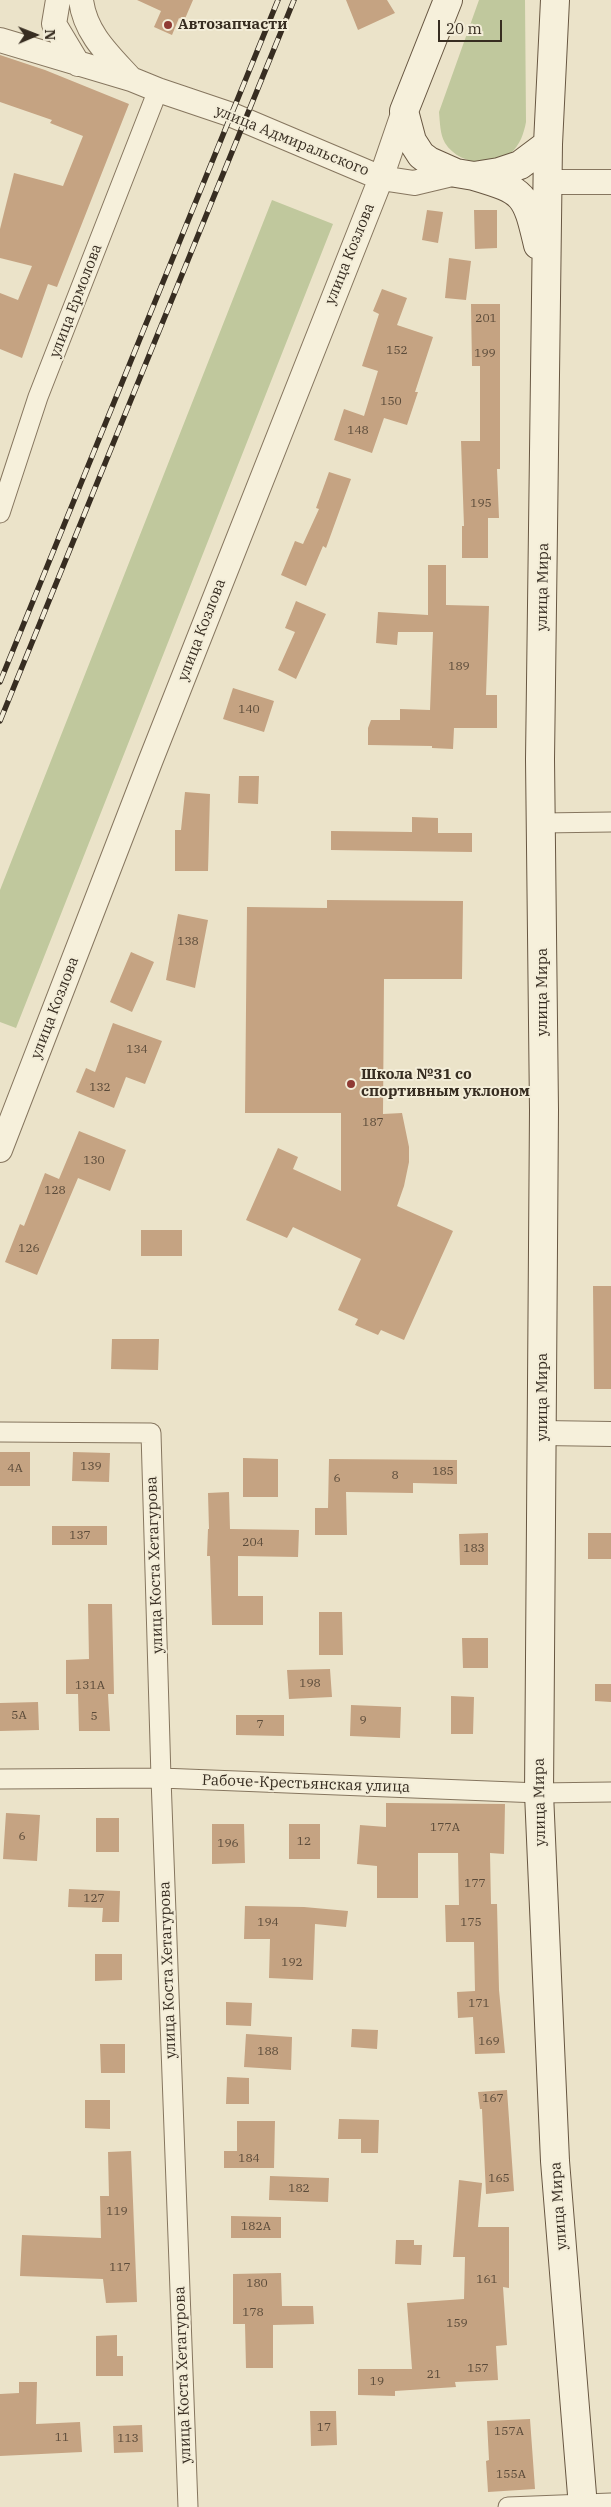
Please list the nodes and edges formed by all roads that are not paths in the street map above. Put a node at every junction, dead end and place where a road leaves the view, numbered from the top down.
1 (58, 0) edge
2 (81, 0) edge
3 (448, 0) edge
4 (554, 0) edge
5 (0, 40) edge
6 (78, 64) junction
7 (132, 79) junction
8 (158, 90) junction
9 (404, 111) junction
10 (548, 144) junction
11 (465, 175) junction
12 (382, 178) junction
13 (548, 182) junction
14 (611, 182) edge
15 (547, 286) junction
16 (0, 513) edge
17 (611, 822) edge
18 (542, 823) junction
19 (0, 1150) edge
20 (0, 1432) edge
21 (543, 1433) junction
22 (611, 1434) edge
23 (161, 1778) junction
24 (0, 1779) edge
25 (611, 1792) edge
26 (539, 1793) junction
27 (611, 2502) edge
28 (583, 2505) edge
29 (188, 2507) edge
30 (508, 2507) edge

1 - 6 street
2 - 7 street
3 - 9 main road
4 - 10 main road, улица Мира
5 - 6 street, улица Адмиральского
6 - 7 street, улица Адмиральского
7 - 8 street, улица Адмиральского
8 - 12 street, улица Адмиральского
8 - 16 street, улица Ермолова
9 - 11 main road, улица Мира
9 - 12 street, улица Козлова
10 - 11 main road
10 - 13 main road, улица Мира
11 - 12 street, улица Адмиральского
11 - 15 main road, улица Мира
12 - 19 street, улица Козлова
13 - 14 street
13 - 15 main road, улица Мира
15 - 18 main road, улица Мира
17 - 18 street
18 - 21 main road, улица Мира
20 - 23 street, улица Коста Хетагурова
21 - 22 street
21 - 26 main road, улица Мира
23 - 24 street, Рабоче-Крестьянская улица
23 - 26 street, Рабоче-Крестьянская улица
23 - 29 street, улица Коста Хетагурова
25 - 26 street, Рабоче-Крестьянская улица
26 - 28 main road, улица Мира
27 - 28 street
28 - 30 street

